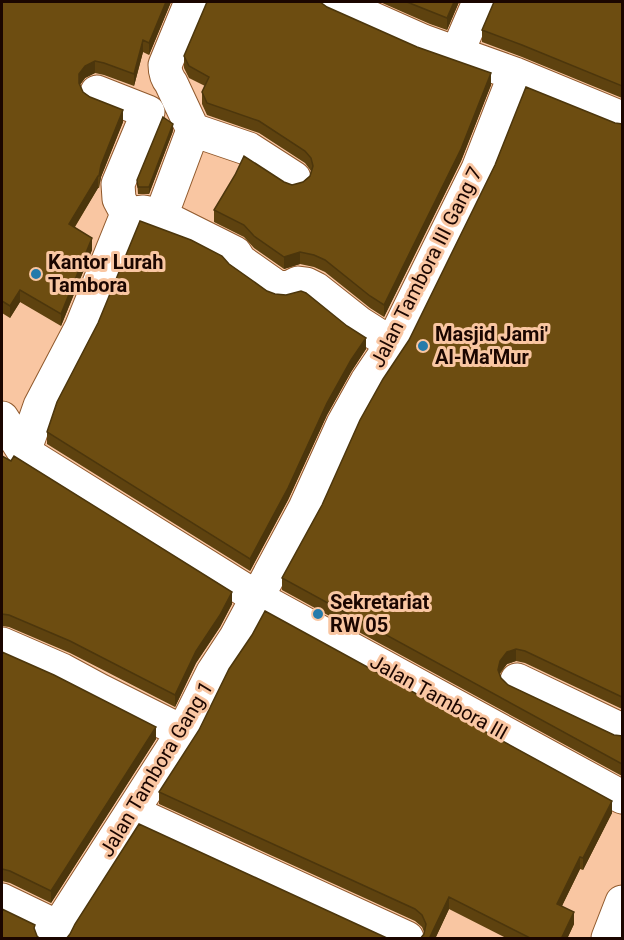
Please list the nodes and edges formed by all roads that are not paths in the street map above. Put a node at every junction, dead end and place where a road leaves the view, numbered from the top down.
1 (191, 2) edge
2 (335, 2) edge
3 (479, 2) edge
4 (457, 54) junction
5 (515, 74) junction
6 (97, 92) dead end
7 (622, 118) edge
8 (194, 130) junction
9 (294, 178) dead end
10 (127, 214) junction
11 (161, 216) junction
12 (392, 344) junction
13 (2, 418) edge
14 (24, 452) junction
15 (260, 591) junction
16 (2, 644) edge
17 (517, 680) dead end
18 (622, 730) edge
19 (183, 732) junction
20 (622, 797) edge
21 (132, 812) junction
22 (2, 900) edge
23 (622, 902) edge
24 (56, 933) edge
25 (407, 939) edge
26 (608, 939) edge

1 - 8 street
2 - 4 street
3 - 4 street
4 - 5 street
5 - 7 street
5 - 12 street, Jalan Tambora III Gang 7
6 - 10 street
8 - 9 street
8 - 11 street
10 - 11 street
10 - 14 street
11 - 12 street
12 - 15 street, Jalan Tambora III Gang 7
13 - 14 street, Jalan Tambora III
14 - 15 street, Jalan Tambora III
15 - 19 street, Jalan Tambora Gang 1
15 - 20 street, Jalan Tambora III
16 - 19 street
17 - 18 street
19 - 21 street, Jalan Tambora Gang 1
21 - 24 street, Jalan Tambora Gang 1
21 - 25 street
22 - 24 street
23 - 26 street

